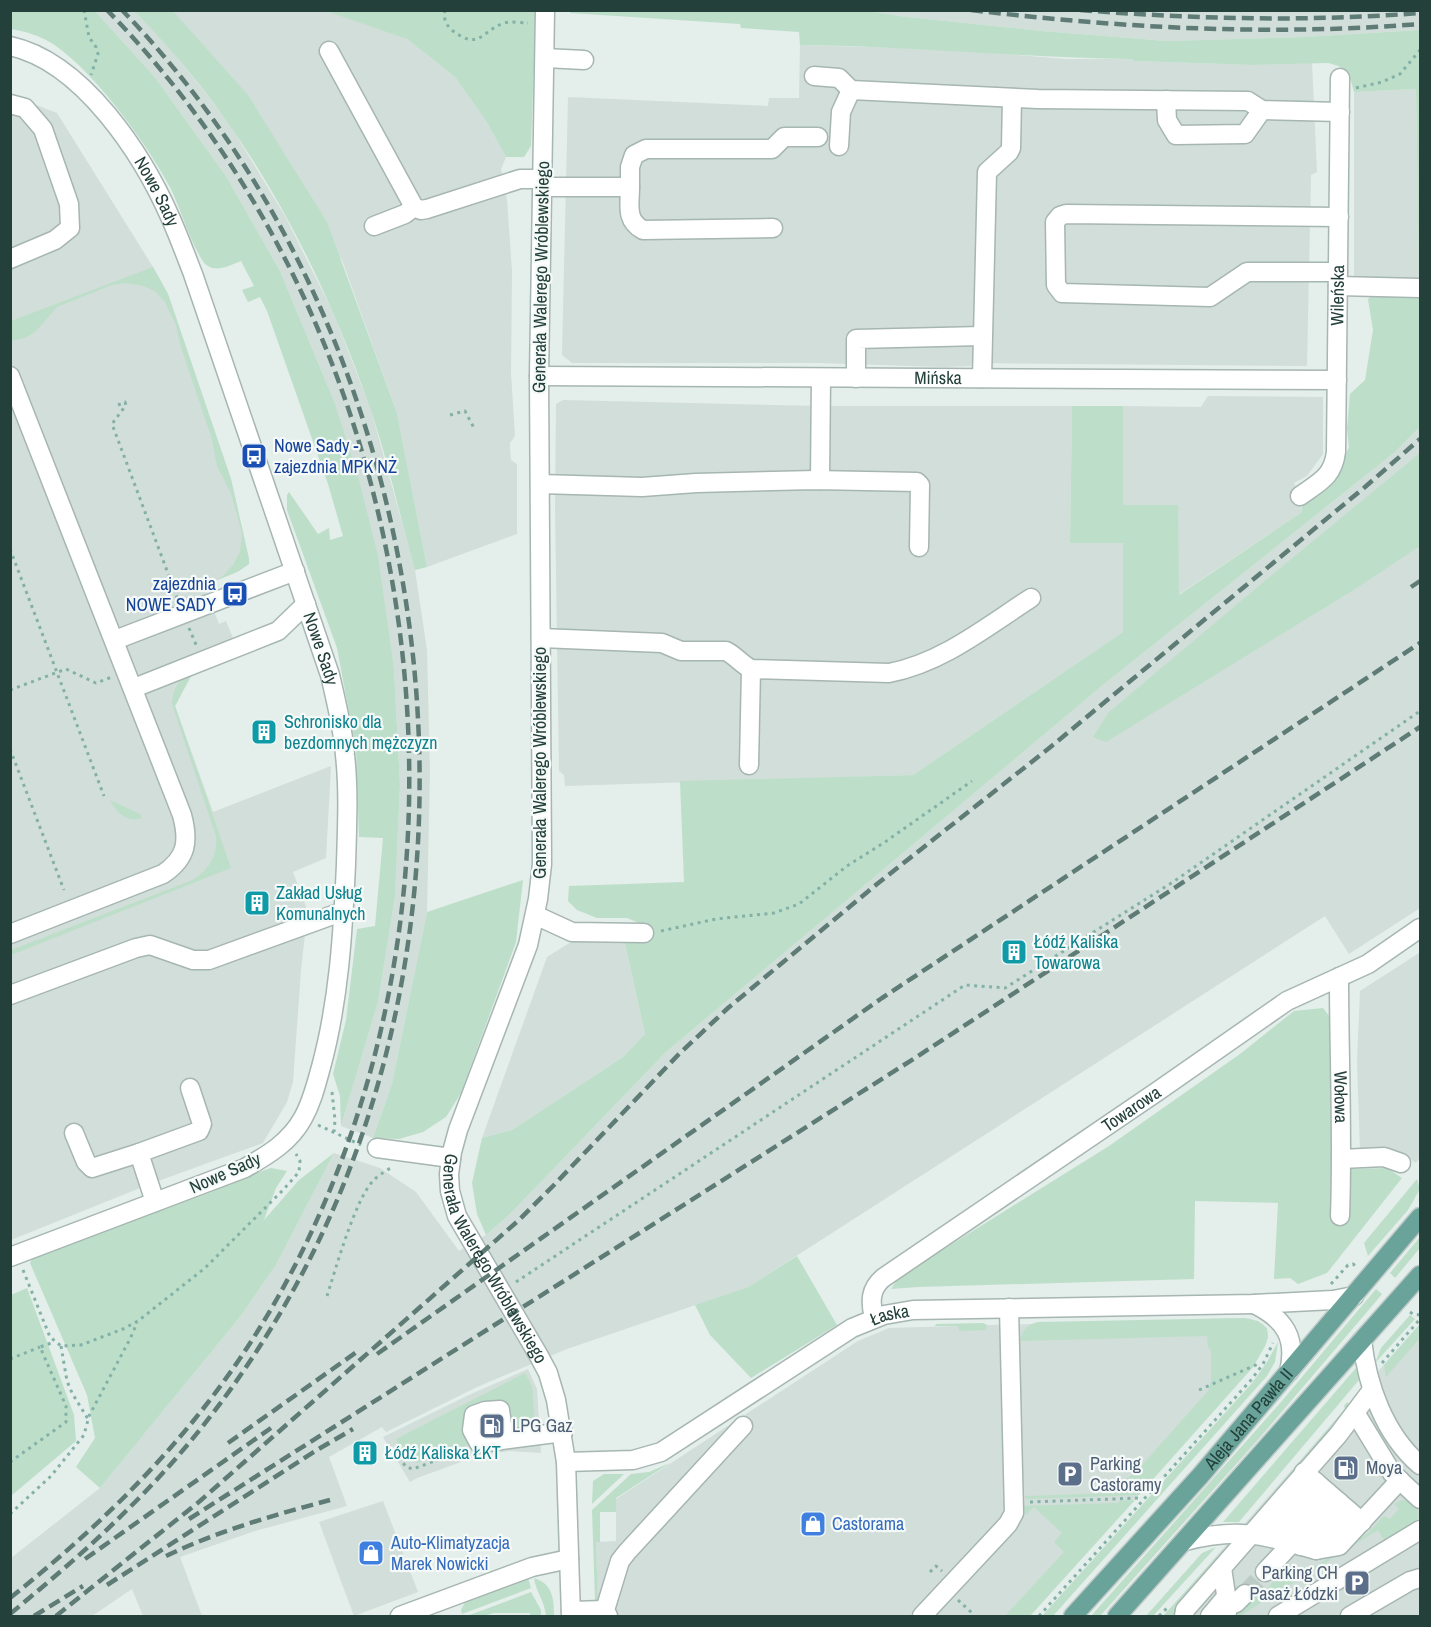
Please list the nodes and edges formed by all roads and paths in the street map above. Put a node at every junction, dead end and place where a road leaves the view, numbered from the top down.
1 (84, 10) edge
2 (445, 10) edge
3 (545, 18) edge
4 (10, 46) edge
5 (1420, 50) edge
6 (329, 51) dead end
7 (545, 58) junction
8 (584, 60) dead end
9 (814, 76) dead end
10 (1340, 84) joint
11 (84, 90) junction
12 (851, 90) junction
13 (1012, 98) junction
14 (1166, 100) junction
15 (10, 104) edge
16 (1262, 110) junction
17 (1340, 112) junction
18 (818, 137) dead end
19 (839, 146) dead end
20 (543, 183) junction
21 (630, 187) junction
22 (414, 207) junction
23 (1339, 217) junction
24 (374, 226) dead end
25 (773, 228) dead end
26 (10, 259) edge
27 (1338, 279) junction
28 (1420, 288) edge
29 (982, 336) junction
30 (10, 376) edge
31 (539, 376) junction
32 (821, 378) junction
33 (856, 378) junction
34 (982, 378) junction
35 (1337, 380) junction
36 (118, 405) dead end
37 (450, 415) dead end
38 (475, 430) dead end
39 (820, 480) junction
40 (540, 484) junction
41 (1300, 496) dead end
42 (919, 547) dead end
43 (10, 549) edge
44 (295, 571) junction
45 (1031, 598) dead end
46 (306, 604) junction
47 (184, 614) junction
48 (541, 638) junction
49 (115, 640) junction
50 (196, 645) junction
51 (187, 648) dead end
52 (199, 653) dead end
53 (751, 669) junction
54 (127, 671) junction
55 (57, 672) junction
56 (134, 688) junction
57 (10, 690) edge
58 (1420, 711) edge
59 (10, 749) edge
60 (749, 765) dead end
61 (972, 782) dead end
62 (104, 796) dead end
63 (64, 890) dead end
64 (344, 911) junction
65 (535, 915) junction
66 (1420, 928) edge
67 (644, 933) joint
68 (10, 934) edge
69 (1339, 977) junction
70 (10, 995) edge
71 (190, 1088) dead end
72 (334, 1132) dead end
73 (74, 1133) dead end
74 (283, 1144) junction
75 (377, 1148) joint
76 (139, 1153) junction
77 (410, 1153) junction
78 (451, 1158) junction
79 (1341, 1159) junction
80 (1401, 1163) dead end
81 (155, 1202) junction
82 (1340, 1216) dead end
83 (1420, 1217) edge
84 (13, 1256) edge
85 (1359, 1269) dead end
86 (1420, 1275) edge
87 (1326, 1291) dead end
88 (501, 1292) junction
89 (327, 1296) dead end
90 (1354, 1296) junction
91 (1254, 1304) junction
92 (1009, 1308) junction
93 (1410, 1311) dead end
94 (1420, 1315) edge
95 (873, 1318) junction
96 (138, 1321) junction
97 (1276, 1340) dead end
98 (1362, 1340) junction
99 (54, 1341) junction
100 (61, 1346) junction
101 (40, 1347) junction
102 (10, 1359) edge
103 (1258, 1364) dead end
104 (1289, 1372) junction
105 (1198, 1390) dead end
106 (1372, 1390) junction
107 (1356, 1414) junction
108 (88, 1419) junction
109 (743, 1426) dead end
110 (563, 1432) junction
111 (504, 1439) junction
112 (479, 1443) junction
113 (399, 1457) dead end
114 (10, 1462) edge
115 (566, 1462) junction
116 (1420, 1465) edge
117 (1400, 1480) junction
118 (1333, 1497) junction
119 (1140, 1498) dead end
120 (1420, 1499) edge
121 (1022, 1503) dead end
122 (10, 1514) edge
123 (1420, 1530) edge
124 (1285, 1541) junction
125 (1185, 1542) junction
126 (569, 1559) junction
127 (930, 1572) dead end
128 (1265, 1572) tunnel mouth
129 (946, 1575) dead end
130 (1420, 1578) edge
131 (1225, 1593) edge
132 (1245, 1594) dead end
133 (952, 1595) dead end
134 (606, 1613) edge
135 (972, 1613) dead end
136 (571, 1614) edge
137 (400, 1617) edge
138 (922, 1617) edge
139 (1039, 1617) edge
140 (1073, 1617) edge
141 (1117, 1617) edge
142 (1184, 1617) edge
143 (1191, 1617) edge
144 (1210, 1617) edge
145 (1278, 1617) edge
146 (1350, 1617) edge

1 - 11 path
2 - 3 path
3 - 7 street, Generała Walerego Wróblewskiego
4 - 11 street, Nowe Sady
5 - 10 path
6 - 22 street
7 - 8 street
7 - 20 street, Generała Walerego Wróblewskiego
9 - 12 street
10 - 17 street, Wileńska
11 - 44 street, Nowe Sady
12 - 13 street
12 - 19 street
13 - 14 street
13 - 29 street
14 - 16 street
14 - 16 street
15 - 26 street
16 - 17 street
17 - 23 street, Wileńska
18 - 21 street
20 - 21 street
20 - 22 street
20 - 31 street, Generała Walerego Wróblewskiego
21 - 25 street
22 - 24 street
23 - 27 street, Wileńska
23 - 27 street
27 - 28 street
27 - 35 street, Wileńska
29 - 33 street
29 - 34 street
30 - 49 street
31 - 32 street, Mińska
31 - 40 street, Generała Walerego Wróblewskiego
32 - 33 street, Mińska
32 - 39 street
33 - 34 street, Mińska
34 - 35 street, Mińska
35 - 41 street, Wileńska
36 - 47 path
37 - 38 path
39 - 40 street
39 - 42 street
40 - 48 street, Generała Walerego Wróblewskiego
43 - 55 path
44 - 46 street, Nowe Sady
44 - 47 street
45 - 53 street
46 - 56 street
46 - 64 street, Nowe Sady
47 - 49 street
47 - 50 path
48 - 53 street
48 - 65 street, Generała Walerego Wróblewskiego
49 - 54 street
50 - 51 path
50 - 52 path
53 - 60 street
54 - 55 path
54 - 56 street
55 - 57 path
55 - 62 path
56 - 68 street
58 - 88 path
59 - 63 path
61 - 67 path
64 - 70 street
64 - 74 street, Nowe Sady
65 - 67 street
65 - 78 street, Generała Walerego Wróblewskiego
66 - 69 street, Towarowa
69 - 79 street, Wołowa
69 - 95 street, Towarowa
71 - 76 street
72 - 75 path
73 - 76 street
74 - 81 street, Nowe Sady
74 - 96 path
75 - 77 street
76 - 81 street
77 - 78 street
77 - 89 path
78 - 88 street, Generała Walerego Wróblewskiego
79 - 80 street
79 - 82 street, Wołowa
81 - 84 street, Nowe Sady
83 - 90 main road, Aleja Jana Pawła II
84 - 99 path
85 - 87 path
86 - 98 main road, Aleja Jana Pawła II
88 - 110 street, Generała Walerego Wróblewskiego
90 - 91 street, Łaska
90 - 104 main road, Aleja Jana Pawła II
91 - 92 street, Łaska
91 - 104 street
92 - 95 street, Łaska
92 - 138 street
93 - 94 path
95 - 115 street, Łaska
96 - 100 path
96 - 108 path
97 - 139 path
98 - 106 street
98 - 125 main road, Aleja Jana Pawła II
99 - 100 path
99 - 101 path
100 - 108 path
101 - 102 path
101 - 114 path
103 - 105 path
104 - 140 main road, Aleja Jana Pawła II
106 - 107 street
106 - 116 street
107 - 117 street
107 - 118 street
108 - 122 path
109 - 134 street
110 - 111 street
110 - 115 street, Generała Walerego Wróblewskiego
111 - 112 street
111 - 112 street
112 - 113 path
115 - 126 street, Generała Walerego Wróblewskiego
117 - 118 street
117 - 120 street
118 - 124 street
118 - 124 street
118 - 124 street
119 - 121 path
123 - 145 street
124 - 125 street
124 - 128 street
124 - 131 street
125 - 141 main road, Aleja Jana Pawła II
126 - 136 street, Generała Walerego Wróblewskiego
126 - 137 street
127 - 129 path
130 - 146 street
131 - 132 street
131 - 142 street
131 - 143 street
131 - 144 street
133 - 135 path
134 - 136 street

